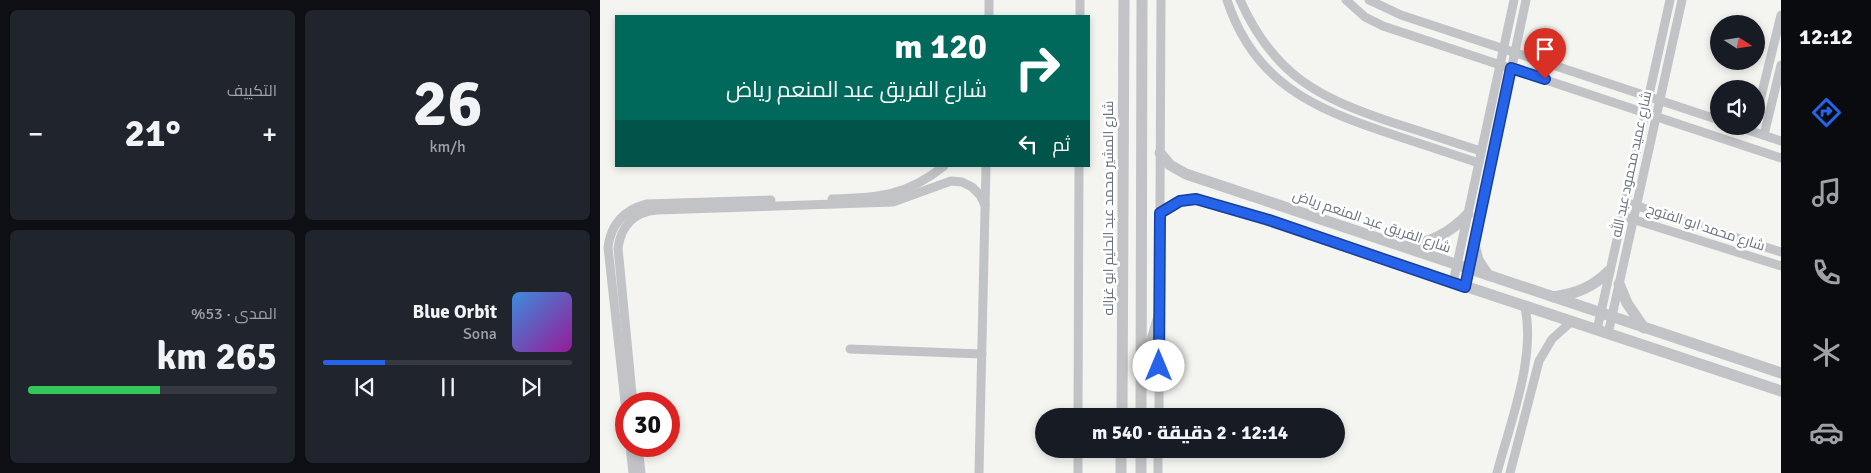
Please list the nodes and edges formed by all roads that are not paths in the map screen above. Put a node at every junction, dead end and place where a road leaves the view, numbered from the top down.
1 (989, 0) edge
2 (1080, 0) edge
3 (1124, 0) edge
4 (1142, 0) edge
5 (1161, 0) edge
6 (1227, 0) edge
7 (1240, 0) edge
8 (1346, 0) edge
9 (1369, 0) edge
10 (1514, 0) edge
11 (1526, 0) edge
12 (1670, 0) edge
13 (1682, 0) edge
14 (989, 15) edge
15 (1080, 15) edge
16 (1781, 15) edge
17 (1504, 49) junction
18 (1514, 53) junction
19 (1500, 64) junction
20 (1781, 65) edge
21 (1511, 68) junction
22 (1765, 80) edge
23 (1648, 97) junction
24 (1659, 100) junction
25 (1645, 112) junction
26 (1656, 116) junction
27 (1710, 117) edge
28 (1765, 131) edge
29 (1764, 135) edge
30 (1781, 141) edge
31 (1481, 151) junction
32 (1160, 153) junction
33 (1781, 158) edge
34 (1479, 163) junction
35 (943, 167) edge
36 (986, 167) edge
37 (1079, 167) edge
38 (1625, 202) junction
39 (1274, 203) junction
40 (984, 206) junction
41 (1636, 206) junction
42 (1160, 213) junction
43 (1468, 214) junction
44 (1622, 215) junction
45 (1633, 219) junction
46 (1269, 220) junction
47 (1474, 245) junction
48 (1401, 246) junction
49 (1781, 252) edge
50 (1456, 265) junction
51 (1781, 266) edge
52 (614, 268) junction
53 (1469, 269) junction
54 (1609, 271) junction
55 (1488, 275) junction
56 (1453, 282) junction
57 (1619, 284) junction
58 (1465, 287) junction
59 (1552, 297) junction
60 (1525, 307) junction
61 (1600, 313) junction
62 (1159, 316) junction
63 (1612, 317) junction
64 (1571, 322) junction
65 (1644, 328) junction
66 (1596, 330) junction
67 (1608, 334) junction
68 (850, 349) dead end
69 (982, 354) junction
70 (1781, 373) edge
71 (1141, 374) junction
72 (1781, 391) edge
73 (624, 392) edge
74 (631, 392) edge
75 (1078, 408) edge
76 (1122, 408) edge
77 (1141, 408) edge
78 (1158, 408) edge
79 (631, 457) edge
80 (639, 457) edge
81 (1078, 458) edge
82 (1121, 458) edge
83 (1141, 458) edge
84 (1158, 458) edge
85 (633, 473) edge
86 (641, 473) edge
87 (979, 473) edge
88 (1078, 473) edge
89 (1121, 473) edge
90 (1141, 473) edge
91 (1158, 473) edge
92 (1497, 473) edge
93 (1510, 473) edge

1 - 14 street
2 - 15 street
3 - 76 street, شارع المشير محمد عبد الحليم ابو غزاله
4 - 71 street
5 - 32 street
6 - 34 street
7 - 31 street
8 - 19 street
9 - 17 street
10 - 17 street
11 - 18 street
12 - 23 street, شارع عميد محمود عبد الله
13 - 24 street, شارع عميد محمود عبد الله
16 - 22 street
17 - 18 street
17 - 19 street
18 - 21 street
18 - 23 street
19 - 21 street
19 - 31 street
20 - 28 street
21 - 25 street
21 - 47 street
23 - 24 street
23 - 25 street, شارع عميد محمود عبد الله
24 - 26 street, شارع عميد محمود عبد الله
24 - 27 street
25 - 26 street
25 - 38 street, شارع عميد محمود عبد الله
26 - 33 street
26 - 41 street, شارع عميد محمود عبد الله
29 - 30 street
31 - 34 street
32 - 39 street, شارع الفريق عبد المنعم رياض
32 - 42 street
34 - 43 street
35 - 52 street
36 - 40 street
37 - 75 street
38 - 41 street, شارع محمد ابو الفتوح
38 - 44 street, شارع عميد محمود عبد الله
39 - 46 street
39 - 48 street, شارع الفريق عبد المنعم رياض
40 - 52 street
40 - 69 street
41 - 45 street, شارع عميد محمود عبد الله
41 - 49 street, شارع محمد ابو الفتوح
42 - 46 street
42 - 62 street
43 - 48 street
43 - 50 street
44 - 45 street, شارع محمد ابو الفتوح
44 - 54 street, شارع عميد محمود عبد الله
45 - 51 street, شارع محمد ابو الفتوح
45 - 57 street, شارع عميد محمود عبد الله
46 - 56 street
47 - 53 street
47 - 55 street
48 - 50 street, شارع الفريق عبد المنعم رياض
50 - 53 street, شارع الفريق عبد المنعم رياض
50 - 56 street
52 - 73 street
52 - 74 street
53 - 55 street, شارع الفريق عبد المنعم رياض
53 - 58 street
54 - 59 street
54 - 61 street, شارع عميد محمود عبد الله
55 - 59 street, شارع الفريق عبد المنعم رياض
56 - 58 street
57 - 63 street, شارع عميد محمود عبد الله
57 - 65 street
58 - 60 street
59 - 61 street, شارع الفريق عبد المنعم رياض
60 - 64 street
60 - 92 street
61 - 63 street, شارع الفريق عبد المنعم رياض
61 - 66 street, شارع عميد محمود عبد الله
62 - 71 street
62 - 78 street
63 - 65 street, شارع الفريق عبد المنعم رياض
63 - 67 street, شارع عميد محمود عبد الله
64 - 66 street
64 - 93 street
65 - 70 street, شارع الفريق عبد المنعم رياض
66 - 67 street
67 - 72 street
68 - 69 street
69 - 87 street
71 - 77 street
79 - 85 street
80 - 86 street
81 - 88 street
82 - 89 street
83 - 90 street
84 - 91 street

